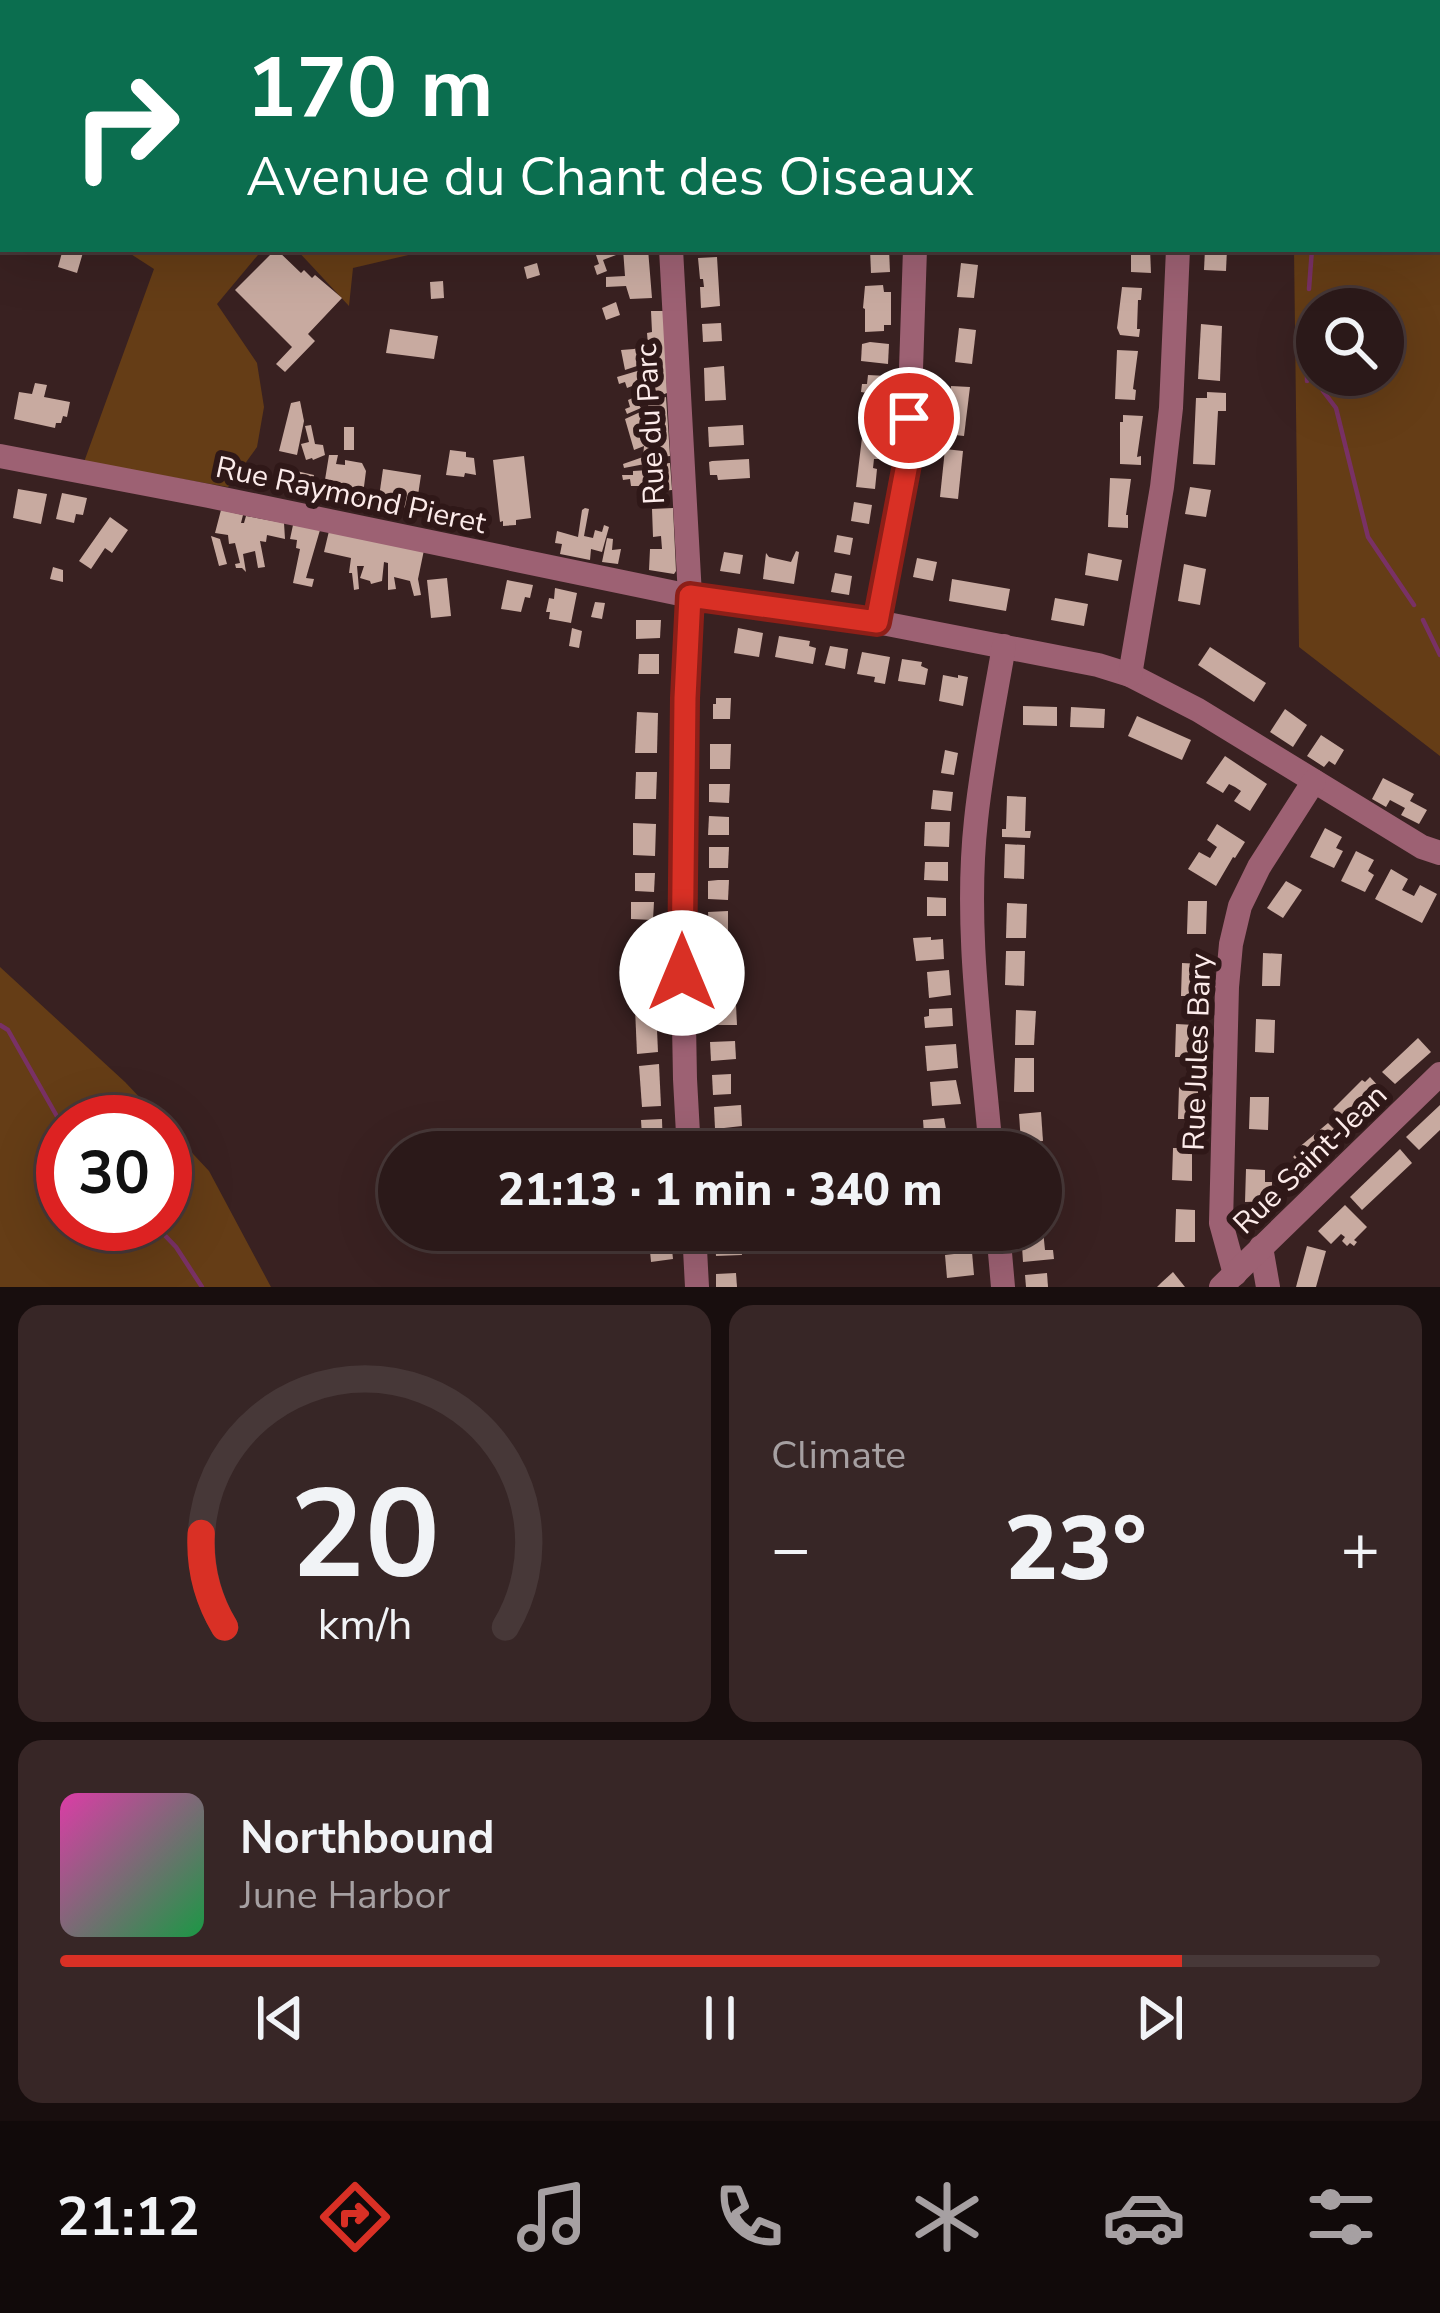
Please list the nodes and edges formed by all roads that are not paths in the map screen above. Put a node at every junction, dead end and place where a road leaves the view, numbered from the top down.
1 (671, 252) edge
2 (915, 252) edge
3 (1178, 252) edge
4 (0, 456) edge
5 (690, 596) junction
6 (877, 622) junction
7 (1004, 646) junction
8 (1130, 675) junction
9 (1314, 781) junction
10 (1440, 853) edge
11 (1440, 1074) edge
12 (688, 1131) edge
13 (990, 1131) edge
14 (1261, 1247) junction
15 (695, 1251) edge
16 (1000, 1251) edge
17 (1228, 1280) edge
18 (698, 1287) edge
19 (1003, 1287) edge
20 (1268, 1287) edge

1 - 5 street, Rue du Parc
2 - 6 street
3 - 8 street
4 - 5 street, Rue Raymond Pieret
5 - 6 street, Rue Raymond Pieret
5 - 12 street, Rue du Parc
6 - 7 street, Rue Raymond Pieret
7 - 8 street, Rue Raymond Pieret
7 - 13 street
8 - 9 street, Rue Raymond Pieret
9 - 10 street, Rue Raymond Pieret
9 - 17 street, Rue Jules Bary
11 - 14 street, Rue Saint-Jean
14 - 17 street, Rue Saint-Jean
14 - 20 street
15 - 18 street
16 - 19 street

